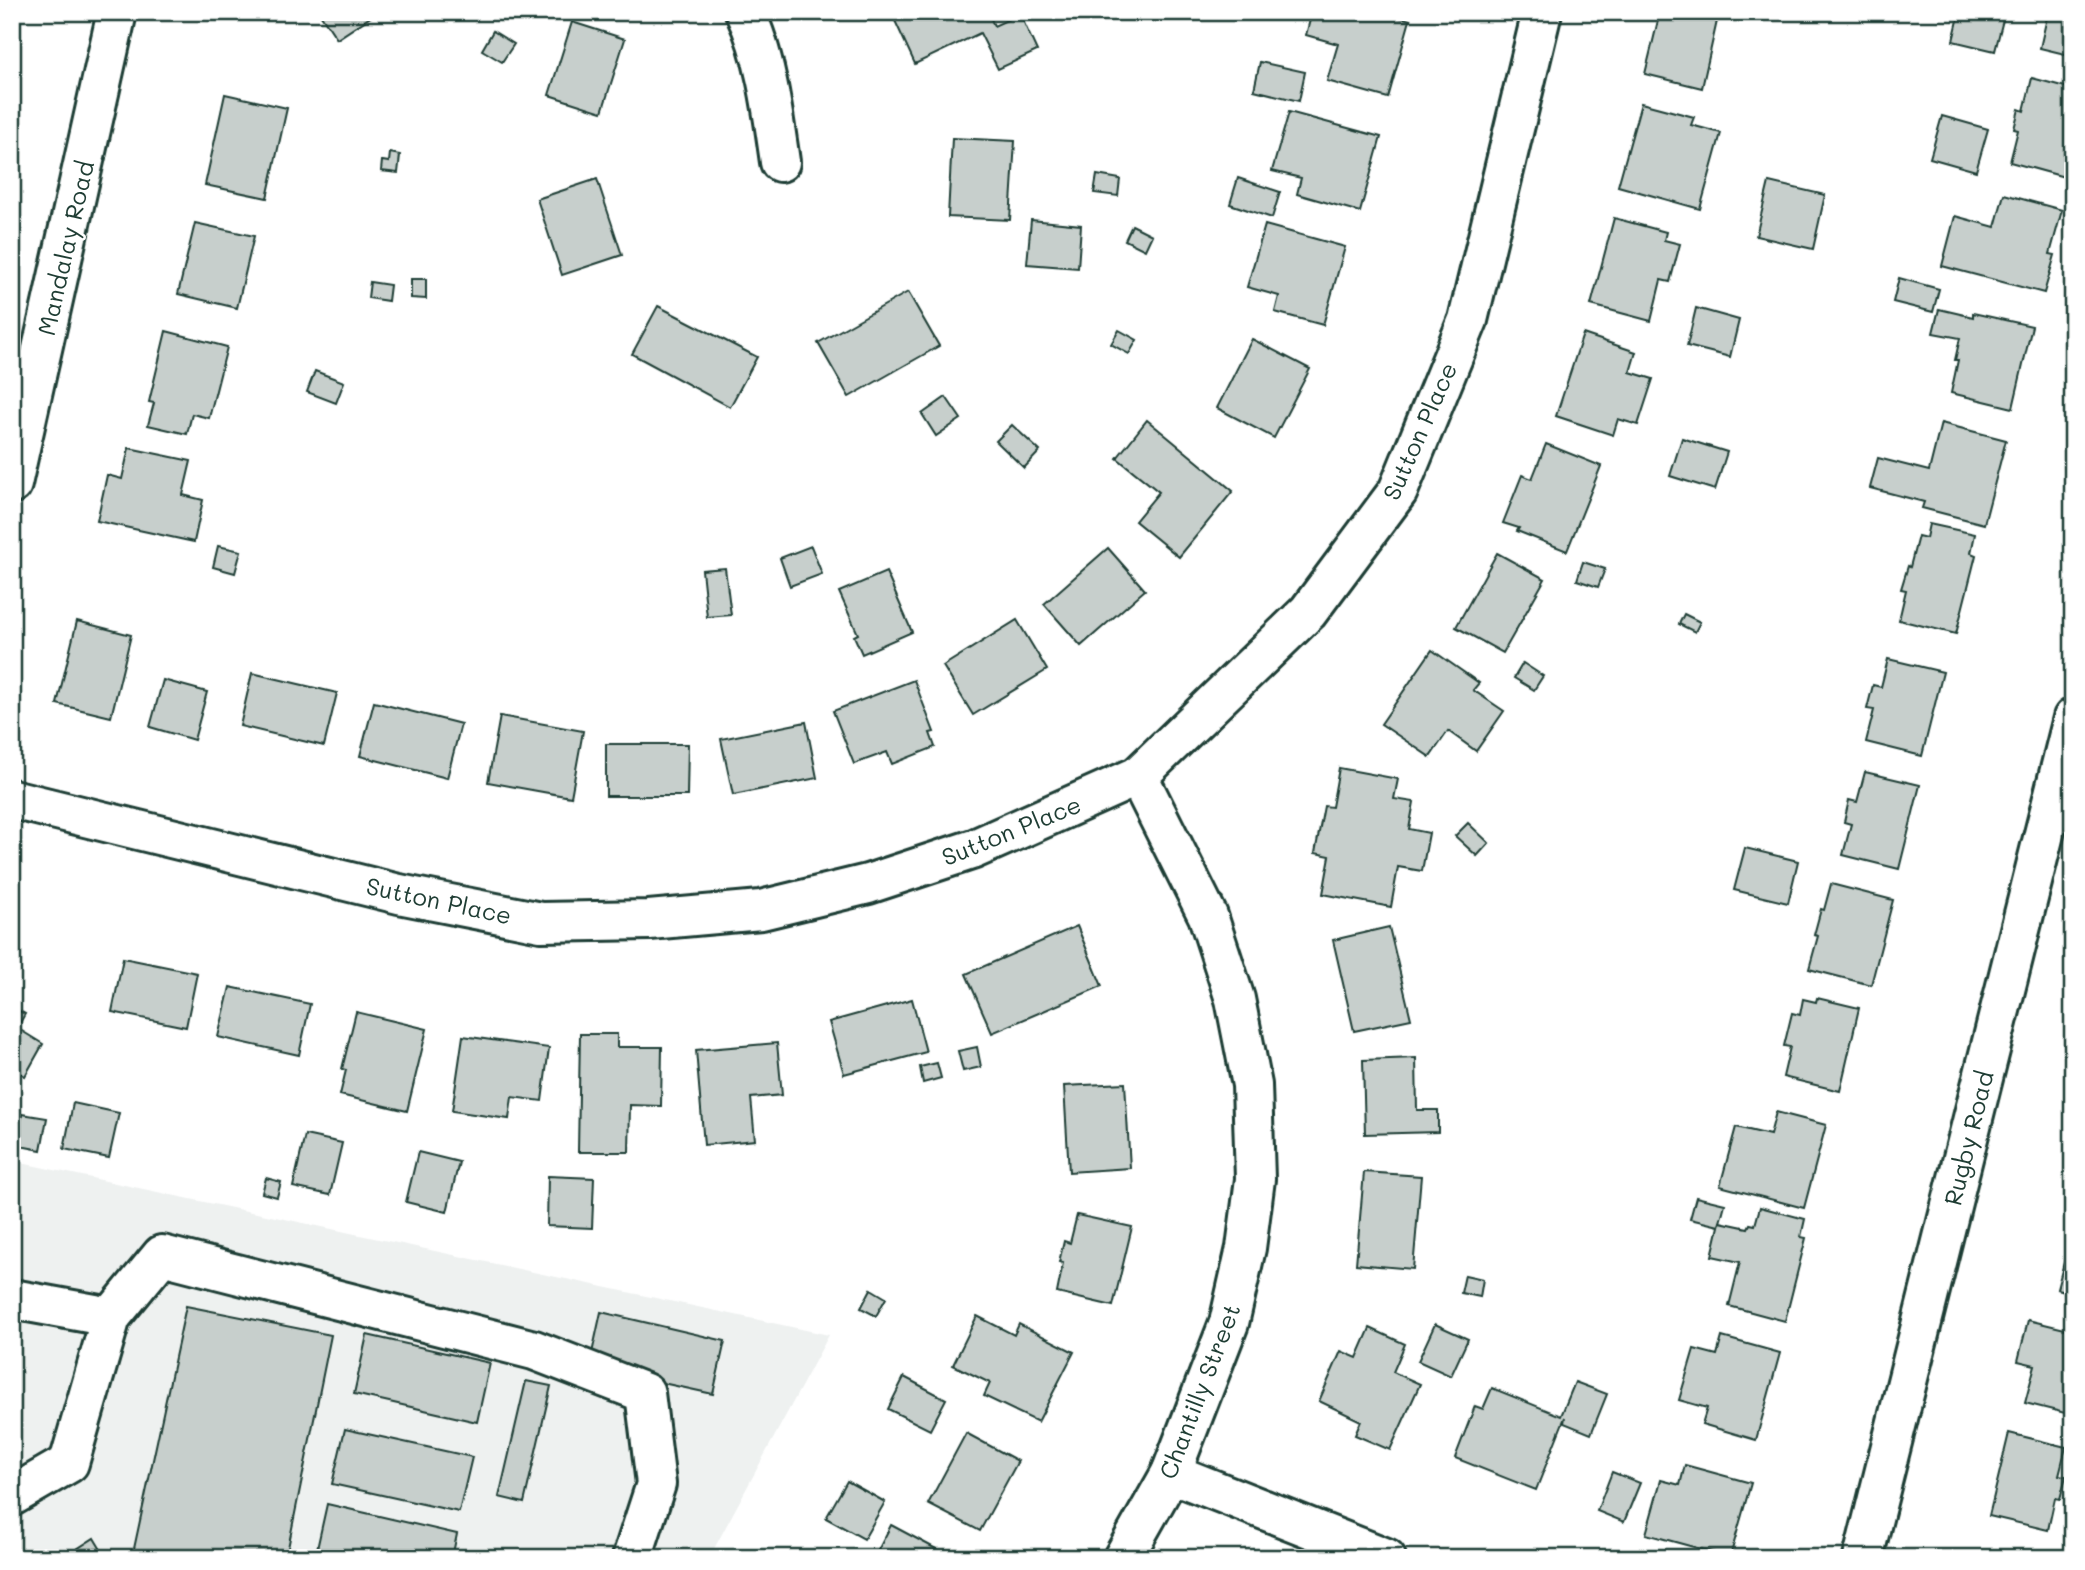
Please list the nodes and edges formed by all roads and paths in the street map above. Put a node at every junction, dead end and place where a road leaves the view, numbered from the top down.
1 (117, 12) edge
2 (745, 12) edge
3 (1542, 12) edge
4 (780, 162) dead end
5 (12, 484) edge
6 (2073, 718) edge
7 (1138, 776) junction
8 (12, 799) edge
9 (12, 1299) edge
10 (111, 1317) junction
11 (1171, 1473) junction
12 (12, 1496) edge
13 (632, 1558) edge
14 (1122, 1558) edge
15 (1386, 1558) edge
16 (1863, 1558) edge

1 - 5 street, Mandalay Road
2 - 4 street
3 - 7 street, Sutton Place
6 - 16 street, Rugby Road
7 - 8 street, Sutton Place
7 - 11 street, Chantilly Street
9 - 10 street
10 - 12 street
10 - 13 street
11 - 14 street, Chantilly Street
11 - 15 street

